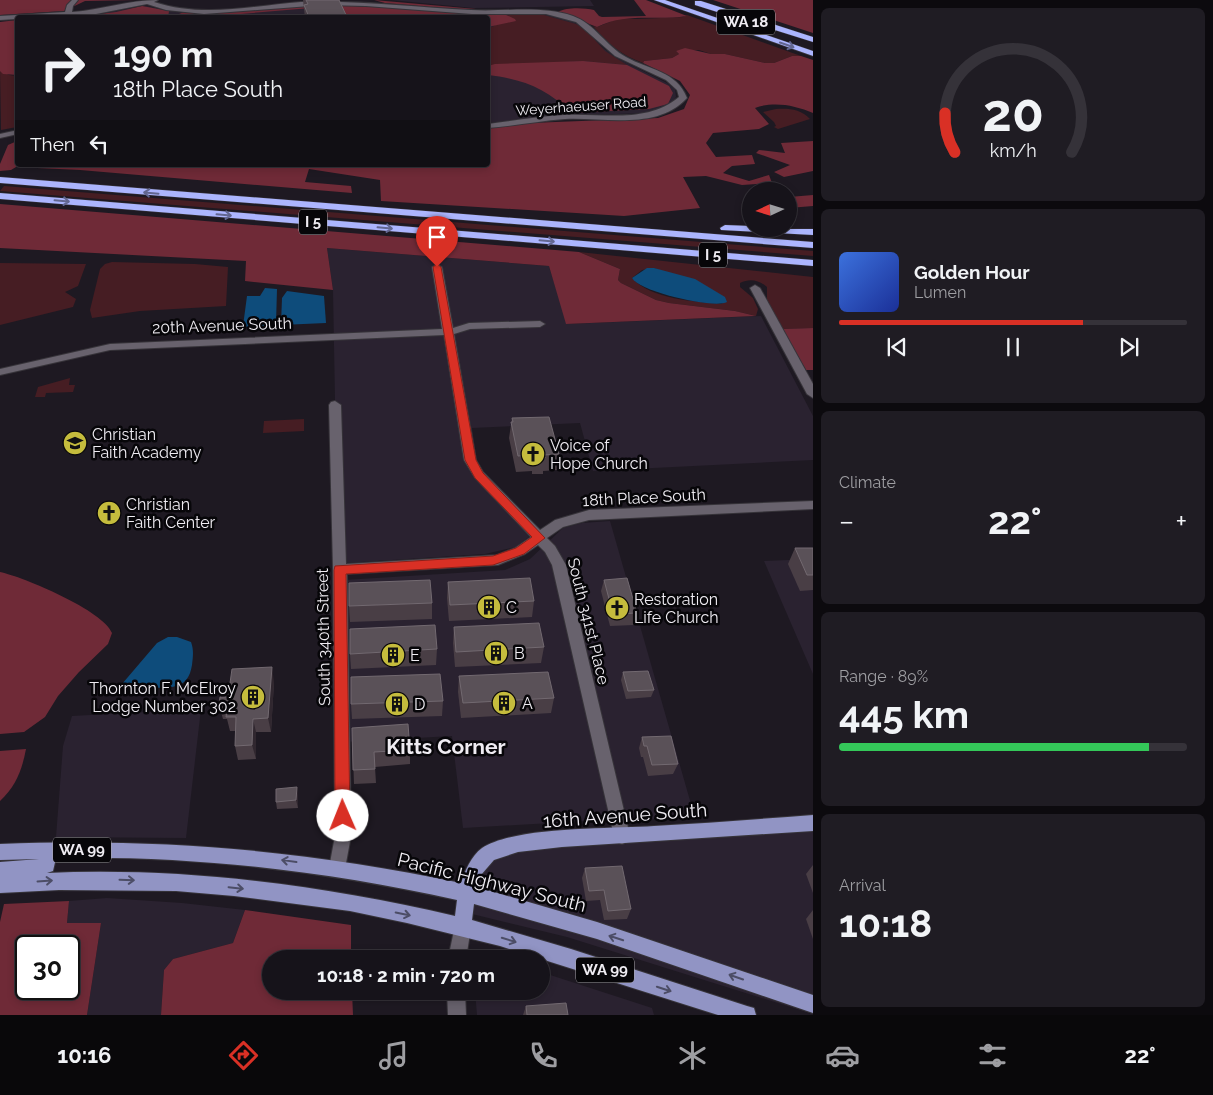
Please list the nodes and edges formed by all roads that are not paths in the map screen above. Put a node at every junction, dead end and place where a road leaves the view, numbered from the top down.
1 (74, 0) edge
2 (658, 0) edge
3 (678, 0) edge
4 (688, 0) edge
5 (701, 0) edge
6 (155, 2) edge
7 (68, 14) junction
8 (51, 15) edge
9 (15, 17) edge
10 (0, 18) edge
11 (813, 39) edge
12 (813, 44) edge
13 (813, 54) edge
14 (490, 126) edge
15 (15, 133) edge
16 (0, 136) edge
17 (3, 181) edge
18 (0, 196) edge
19 (484, 218) junction
20 (798, 228) edge
21 (813, 228) edge
22 (742, 229) edge
23 (798, 231) edge
24 (813, 232) edge
25 (813, 245) edge
26 (613, 246) junction
27 (813, 263) edge
28 (437, 267) dead end
29 (813, 270) edge
30 (755, 288) dead end
31 (540, 324) dead end
32 (449, 332) junction
33 (0, 372) edge
34 (813, 394) edge
35 (335, 405) dead end
36 (813, 505) edge
37 (539, 538) junction
38 (340, 570) junction
39 (813, 823) edge
40 (622, 836) junction
41 (49, 850) junction
42 (0, 852) edge
43 (338, 868) junction
44 (0, 870) edge
45 (0, 884) edge
46 (467, 894) junction
47 (462, 927) junction
48 (458, 950) edge
49 (456, 1000) edge
50 (813, 1004) edge
51 (457, 1015) edge
52 (747, 1015) edge

1 - 7 street
2 -> 13 highway
3 - 12 highway, WA 18
4 - 11 highway, WA 18
5 - 11 highway
6 - 7 street
6 - 14 street, Weyerhaeuser Road
7 - 8 street
9 - 10 street
15 - 16 street
19 -> 17 highway, I 5
18 -> 26 highway, I 5
19 - 22 highway
19 - 25 highway, I 5
20 - 21 highway
23 - 24 highway
26 - 27 highway, I 5
26 - 29 highway
28 - 32 street, South 341st Place
30 - 34 street
31 - 32 street, 20th Avenue South
32 - 33 street, 20th Avenue South
32 - 37 street, South 341st Place
35 - 38 street, South 340th Street
36 - 37 street, 18th Place South
37 - 38 street, 18th Place South
37 - 40 street, South 341st Place
38 - 43 street, South 340th Street
39 - 40 main road, 16th Avenue South
40 - 46 main road, 16th Avenue South
41 - 42 main road, Pacific Highway South / WA 99
43 -> 41 main road, Pacific Highway South / WA 99
41 - 44 main road
43 - 46 main road, Pacific Highway South / WA 99
45 -> 47 main road, WA 99
46 - 47 main road, 16th Avenue South
50 -> 46 main road, Pacific Highway South / WA 99
47 - 48 street
47 -> 52 main road, WA 99
49 - 51 street

